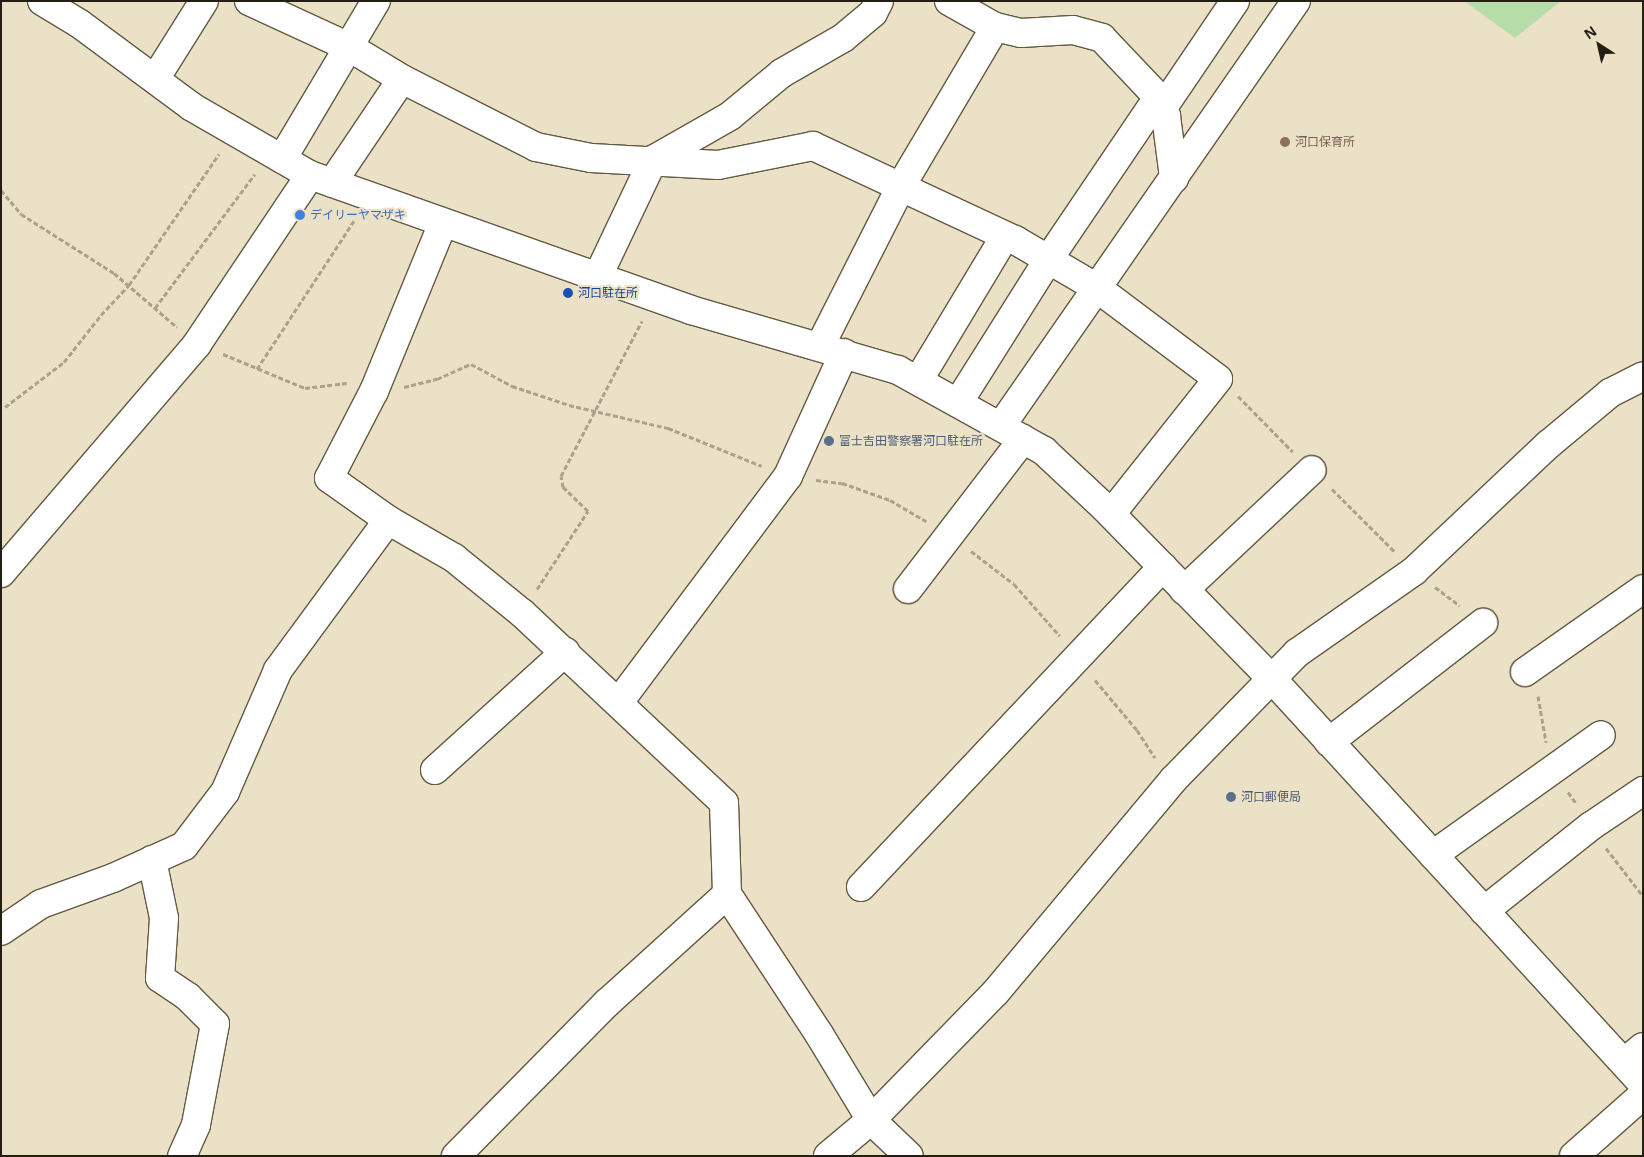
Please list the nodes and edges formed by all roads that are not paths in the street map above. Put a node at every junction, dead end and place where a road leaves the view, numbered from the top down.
1 (42, 1) edge
2 (204, 1) edge
3 (249, 1) edge
4 (376, 1) edge
5 (879, 1) edge
6 (949, 1) edge
7 (1235, 1) edge
8 (1296, 1) edge
9 (995, 27) junction
10 (349, 47) junction
11 (155, 79) junction
12 (402, 79) junction
13 (1159, 104) junction
14 (276, 156) junction
15 (653, 160) junction
16 (1174, 178) junction
17 (321, 179) junction
18 (901, 186) junction
19 (442, 223) junction
20 (1005, 236) junction
21 (1048, 260) junction
22 (597, 278) junction
23 (1096, 288) junction
24 (832, 350) junction
25 (1643, 376) edge
26 (918, 381) junction
27 (958, 403) junction
28 (1012, 432) junction
29 (1312, 470) dead end
30 (1111, 514) junction
31 (388, 520) junction
32 (1162, 567) junction
33 (1, 573) edge
34 (1643, 588) edge
35 (908, 590) dead end
36 (1184, 590) junction
37 (1482, 623) dead end
38 (565, 652) junction
39 (1525, 672) dead end
40 (1273, 680) junction
41 (619, 702) junction
42 (1601, 735) dead end
43 (1329, 742) junction
44 (435, 770) dead end
45 (1643, 791) edge
46 (1433, 855) junction
47 (152, 860) junction
48 (861, 887) dead end
49 (727, 894) junction
50 (1484, 911) junction
51 (5, 921) edge
52 (1634, 1054) edge
53 (1643, 1084) edge
54 (1643, 1095) edge
55 (871, 1120) junction
56 (182, 1156) edge
57 (456, 1156) edge
58 (828, 1156) edge
59 (909, 1156) edge
60 (1574, 1156) edge

1 - 11 street
2 - 11 street
3 - 10 street
4 - 10 street
5 - 15 street
6 - 9 street
7 - 13 street
8 - 16 street
9 - 13 street
9 - 18 street
10 - 12 street
10 - 14 street
11 - 14 street
12 - 15 street
12 - 17 street
13 - 16 street
13 - 21 street
14 - 17 street
15 - 18 street
15 - 22 street
16 - 23 street
17 - 19 street
17 - 33 street
18 - 20 street
18 - 24 street
19 - 22 street
19 - 31 street
20 - 21 street
20 - 26 street
21 - 23 street
21 - 27 street
22 - 24 street
23 - 28 street
23 - 30 street
24 - 26 street
24 - 41 street
25 - 40 street
26 - 27 street
27 - 28 street
28 - 30 street
28 - 35 street
29 - 36 street
30 - 32 street
31 - 38 street
31 - 47 street
32 - 36 street
32 - 48 street
34 - 39 street
36 - 40 street
37 - 43 street
38 - 41 street
38 - 44 street
40 - 43 street
40 - 55 street
41 - 49 street
42 - 46 street
43 - 46 street
45 - 50 street
46 - 50 street
47 - 51 street
47 - 56 street
49 - 55 street
49 - 57 street
50 - 52 street
52 - 53 street
54 - 60 street
55 - 58 street
55 - 59 street

